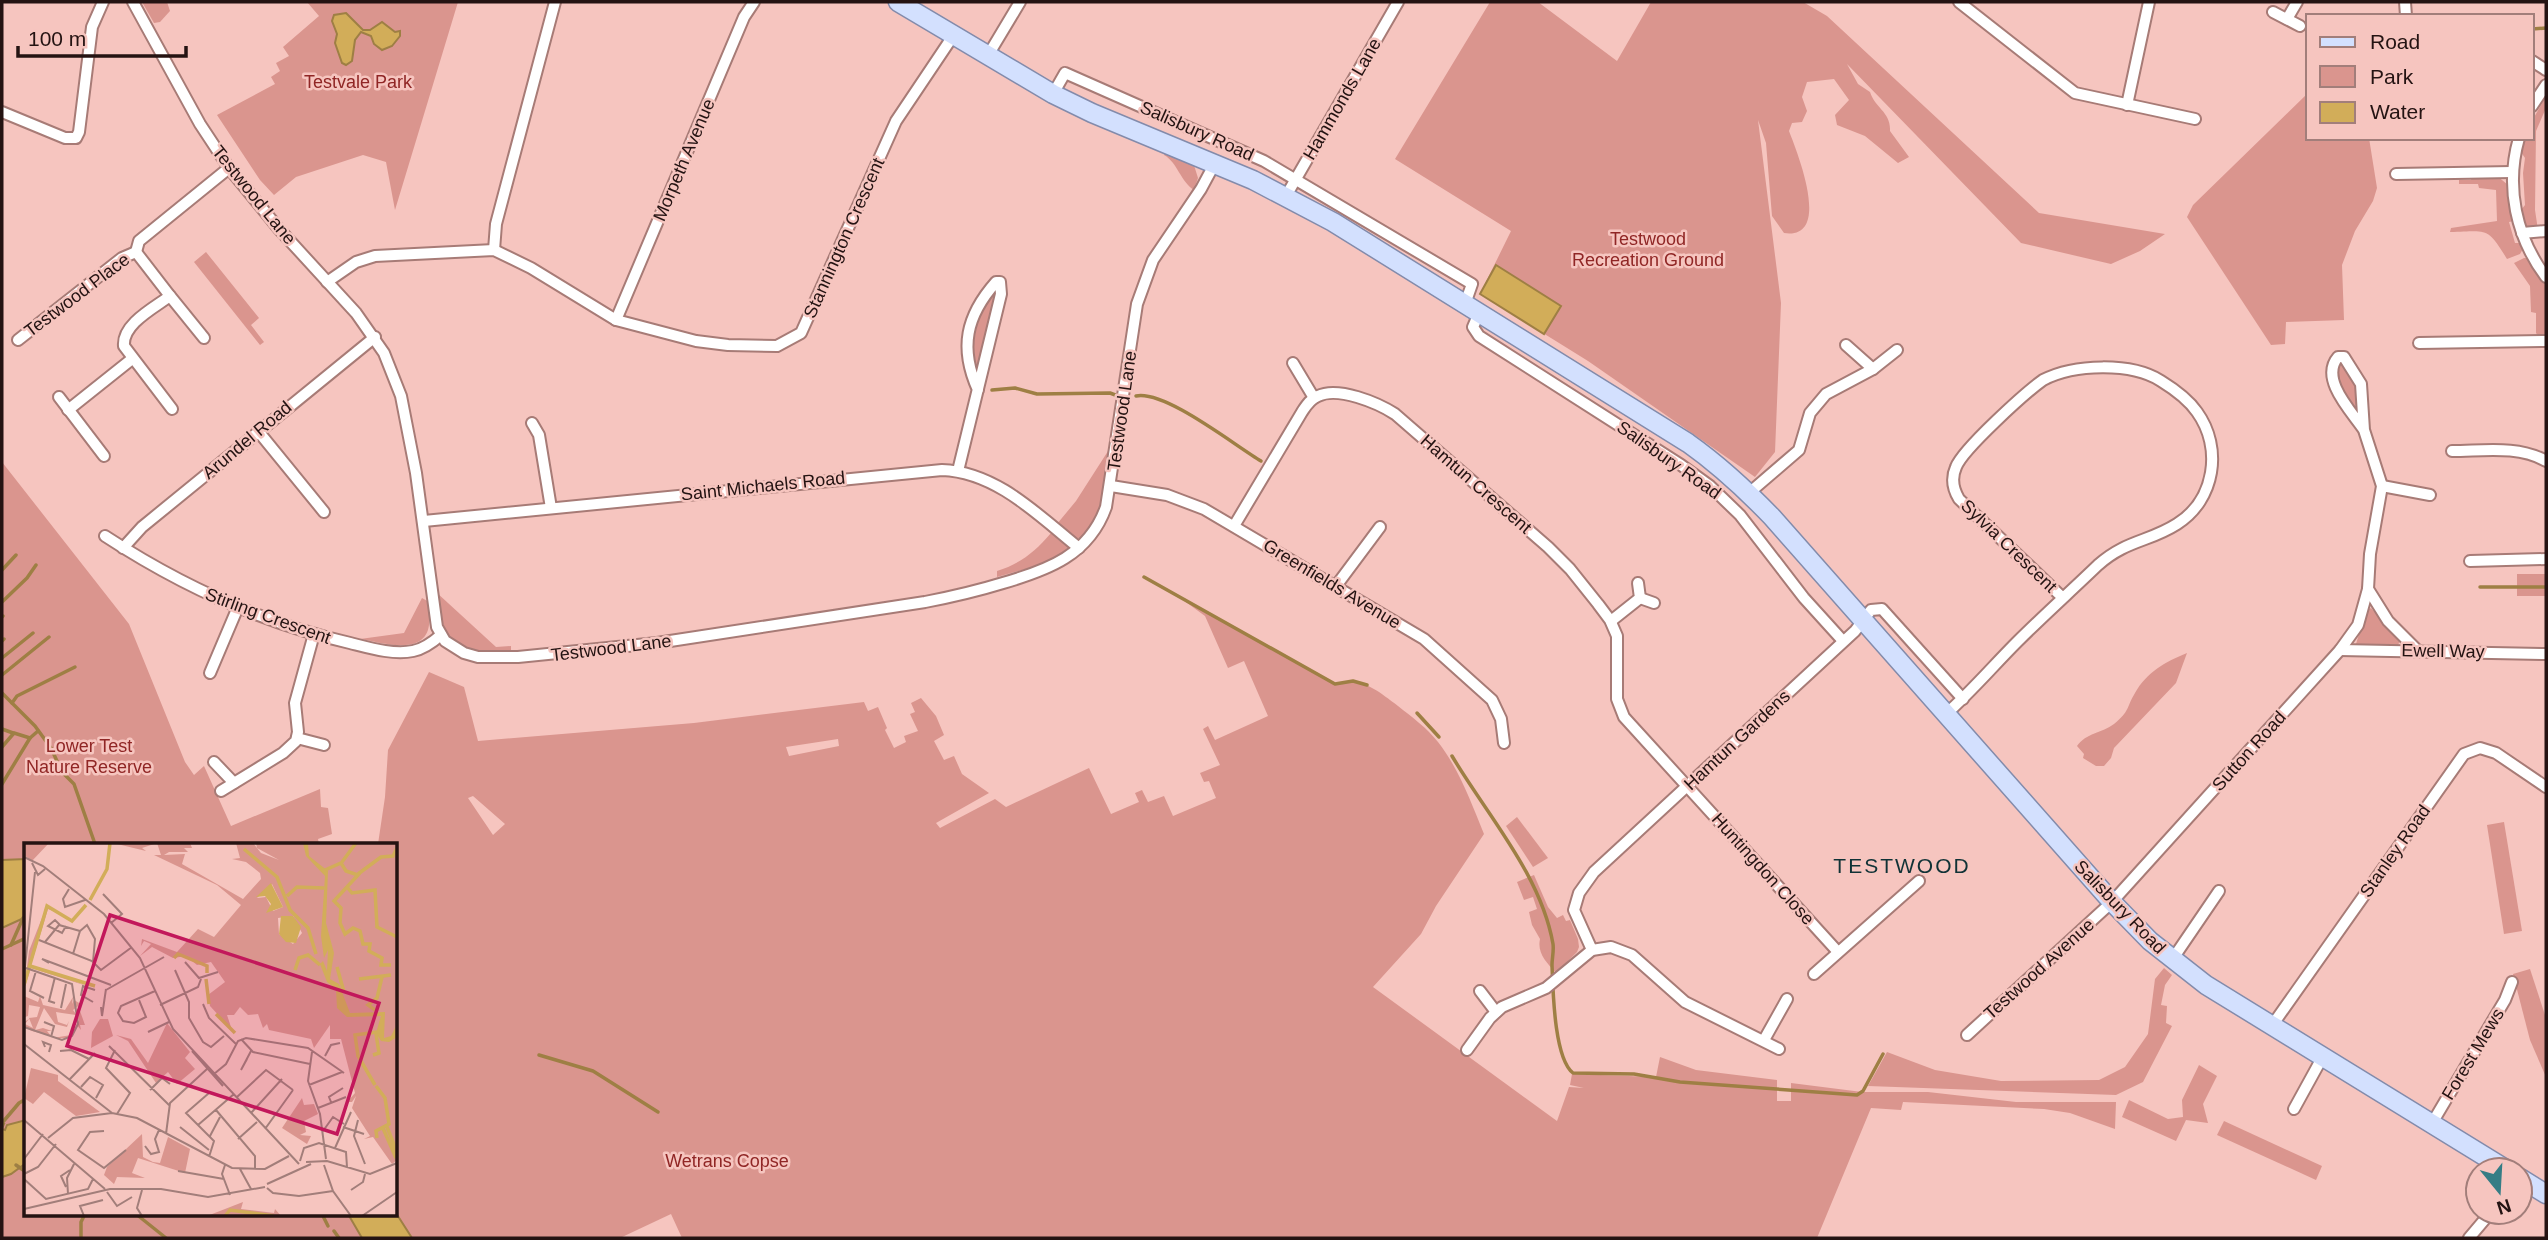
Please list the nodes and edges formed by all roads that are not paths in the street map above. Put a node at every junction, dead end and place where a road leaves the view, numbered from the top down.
1 (103, 2) edge
2 (132, 2) edge
3 (555, 2) edge
4 (754, 2) edge
5 (898, 2) edge
6 (1020, 2) edge
7 (1398, 2) edge
8 (1959, 2) edge
9 (2149, 2) edge
10 (2297, 2) edge
11 (2273, 12) dead end
12 (2287, 19) junction
13 (2300, 26) dead end
14 (953, 36) junction
15 (987, 57) junction
16 (2546, 85) edge
17 (1053, 94) junction
18 (2534, 103) edge
19 (2127, 105) junction
20 (2, 112) edge
21 (2195, 119) dead end
22 (2519, 140) edge
23 (1215, 163) junction
24 (229, 168) junction
25 (2512, 172) junction
26 (2396, 174) dead end
27 (1296, 178) junction
28 (1286, 196) junction
29 (2546, 231) edge
30 (2522, 233) junction
31 (494, 250) junction
32 (136, 252) junction
33 (2546, 277) edge
34 (327, 282) junction
35 (170, 296) junction
36 (1472, 308) junction
37 (616, 320) junction
38 (375, 337) junction
39 (204, 338) dead end
40 (18, 340) dead end
41 (2546, 341) edge
42 (2419, 342) dead end
43 (1846, 345) dead end
44 (1898, 350) dead end
45 (132, 359) junction
46 (1293, 363) dead end
47 (1873, 369) junction
48 (978, 390) junction
49 (59, 397) dead end
50 (1314, 398) junction
51 (172, 408) dead end
52 (68, 410) junction
53 (532, 423) dead end
54 (2364, 430) junction
55 (258, 431) junction
56 (2452, 451) dead end
57 (104, 456) dead end
58 (2546, 461) edge
59 (958, 471) junction
60 (1111, 486) junction
61 (2382, 486) junction
62 (1749, 493) junction
63 (2430, 495) dead end
64 (551, 508) junction
65 (324, 512) dead end
66 (424, 521) junction
67 (1234, 526) junction
68 (1380, 527) dead end
69 (105, 536) dead end
70 (123, 548) junction
71 (1079, 548) junction
72 (2546, 559) edge
73 (2470, 561) dead end
74 (1638, 583) dead end
75 (1336, 586) junction
76 (2368, 589) junction
77 (1640, 598) junction
78 (2063, 598) junction
79 (1654, 603) dead end
80 (238, 607) junction
81 (1611, 621) junction
82 (1864, 621) junction
83 (314, 634) junction
84 (441, 635) junction
85 (1843, 641) junction
86 (2340, 650) junction
87 (2417, 650) junction
88 (2546, 654) edge
89 (211, 673) dead end
90 (1963, 699) junction
91 (1946, 714) junction
92 (297, 738) junction
93 (1504, 743) dead end
94 (324, 745) dead end
95 (214, 762) dead end
96 (234, 783) junction
97 (1687, 786) junction
98 (2546, 787) edge
99 (221, 791) dead end
100 (1919, 880) dead end
101 (2219, 891) dead end
102 (2112, 902) junction
103 (1592, 950) junction
104 (1838, 952) junction
105 (2172, 960) junction
106 (1814, 974) dead end
107 (2512, 982) dead end
108 (1480, 991) dead end
109 (1787, 999) dead end
110 (1496, 1012) junction
111 (2271, 1027) junction
112 (1966, 1035) dead end
113 (1764, 1040) junction
114 (1779, 1049) dead end
115 (1467, 1050) dead end
116 (2322, 1058) junction
117 (2294, 1108) dead end
118 (2431, 1125) junction
119 (2483, 1156) edge

1 - 20 street
2 - 24 street, Testwood Lane
3 - 31 street
4 - 37 street, Morpeth Avenue
5 - 14 main road, Salisbury Road
6 - 15 street
7 - 27 street, Hammonds Lane
8 - 19 street
9 - 19 street
10 - 12 street
11 - 12 street
12 - 13 street
14 - 15 main road, Salisbury Road
14 - 37 street, Stannington Crescent
15 - 17 main road, Salisbury Road
16 - 18 street
17 - 23 main road, Salisbury Road
17 - 27 street, Salisbury Road
19 - 21 street
22 - 25 street
23 - 28 main road, Salisbury Road
23 - 60 street, Testwood Lane
24 - 32 street, Testwood Place
24 - 34 street, Testwood Lane
25 - 26 street
25 - 30 street
27 - 28 street, Hammonds Lane
27 - 36 street, Salisbury Road
28 - 36 main road, Salisbury Road
29 - 30 street
30 - 33 street
31 - 34 street
31 - 37 street, Stannington Crescent
32 - 35 street
32 - 40 street, Testwood Place
34 - 38 street, Testwood Lane
35 - 39 street
35 - 45 street
36 - 62 main road, Salisbury Road
36 - 85 street, Salisbury Road
38 - 55 street, Arundel Road
38 - 66 street, Testwood Lane
41 - 42 street
43 - 47 street
44 - 47 street
45 - 51 street
45 - 52 street
46 - 50 street
47 - 62 street
48 - 48 street
48 - 59 street
49 - 52 street
50 - 67 street
50 - 81 street, Hamtun Crescent
52 - 57 street
53 - 64 street
54 - 54 street
54 - 61 street
55 - 65 street
55 - 70 street, Arundel Road
56 - 58 street
59 - 64 street, Saint Michaels Road
59 - 71 street, Saint Michaels Road
60 - 67 street, Greenfields Avenue
60 - 71 street, Testwood Lane
61 - 63 street
61 - 76 street, Sutton Road
62 - 82 main road, Salisbury Road
64 - 66 street, Saint Michaels Road
66 - 84 street, Testwood Lane
67 - 75 street, Greenfields Avenue
68 - 75 street
69 - 70 street, Stirling Crescent
70 - 80 street, Stirling Crescent
71 - 84 street, Testwood Lane
72 - 73 street
74 - 77 street
75 - 93 street, Greenfields Avenue
76 - 86 street, Sutton Road
76 - 87 street
77 - 79 street
77 - 81 street
78 - 78 street, Sylvia Crescent
78 - 90 street, Sylvia Crescent
80 - 83 street, Stirling Crescent
80 - 89 street
81 - 97 street, Hamtun Crescent
82 - 85 street, Hamtun Gardens
82 - 90 street
82 - 91 main road, Salisbury Road
83 - 84 street, Stirling Crescent
83 - 92 street
85 - 97 street, Hamtun Gardens
86 - 87 street, Ewell Way
86 - 102 street, Sutton Road
87 - 88 street, Ewell Way
90 - 91 street, Sylvia Crescent
91 - 102 main road, Salisbury Road
92 - 94 street
92 - 96 street
95 - 96 street
96 - 99 street
97 - 103 street, Hamtun Gardens
97 - 104 street, Huntingdon Close
98 - 111 street, Stanley Road
100 - 104 street
101 - 105 street
102 - 105 main road, Salisbury Road
102 - 112 street, Testwood Avenue
103 - 110 street
103 - 113 street
104 - 106 street
105 - 111 main road, Salisbury Road
107 - 118 street, Forest Mews
108 - 110 street
109 - 113 street
110 - 115 street
111 - 116 main road, Salisbury Road
113 - 114 street
116 - 117 street
116 - 118 main road, Salisbury Road
118 - 119 main road, Salisbury Road

